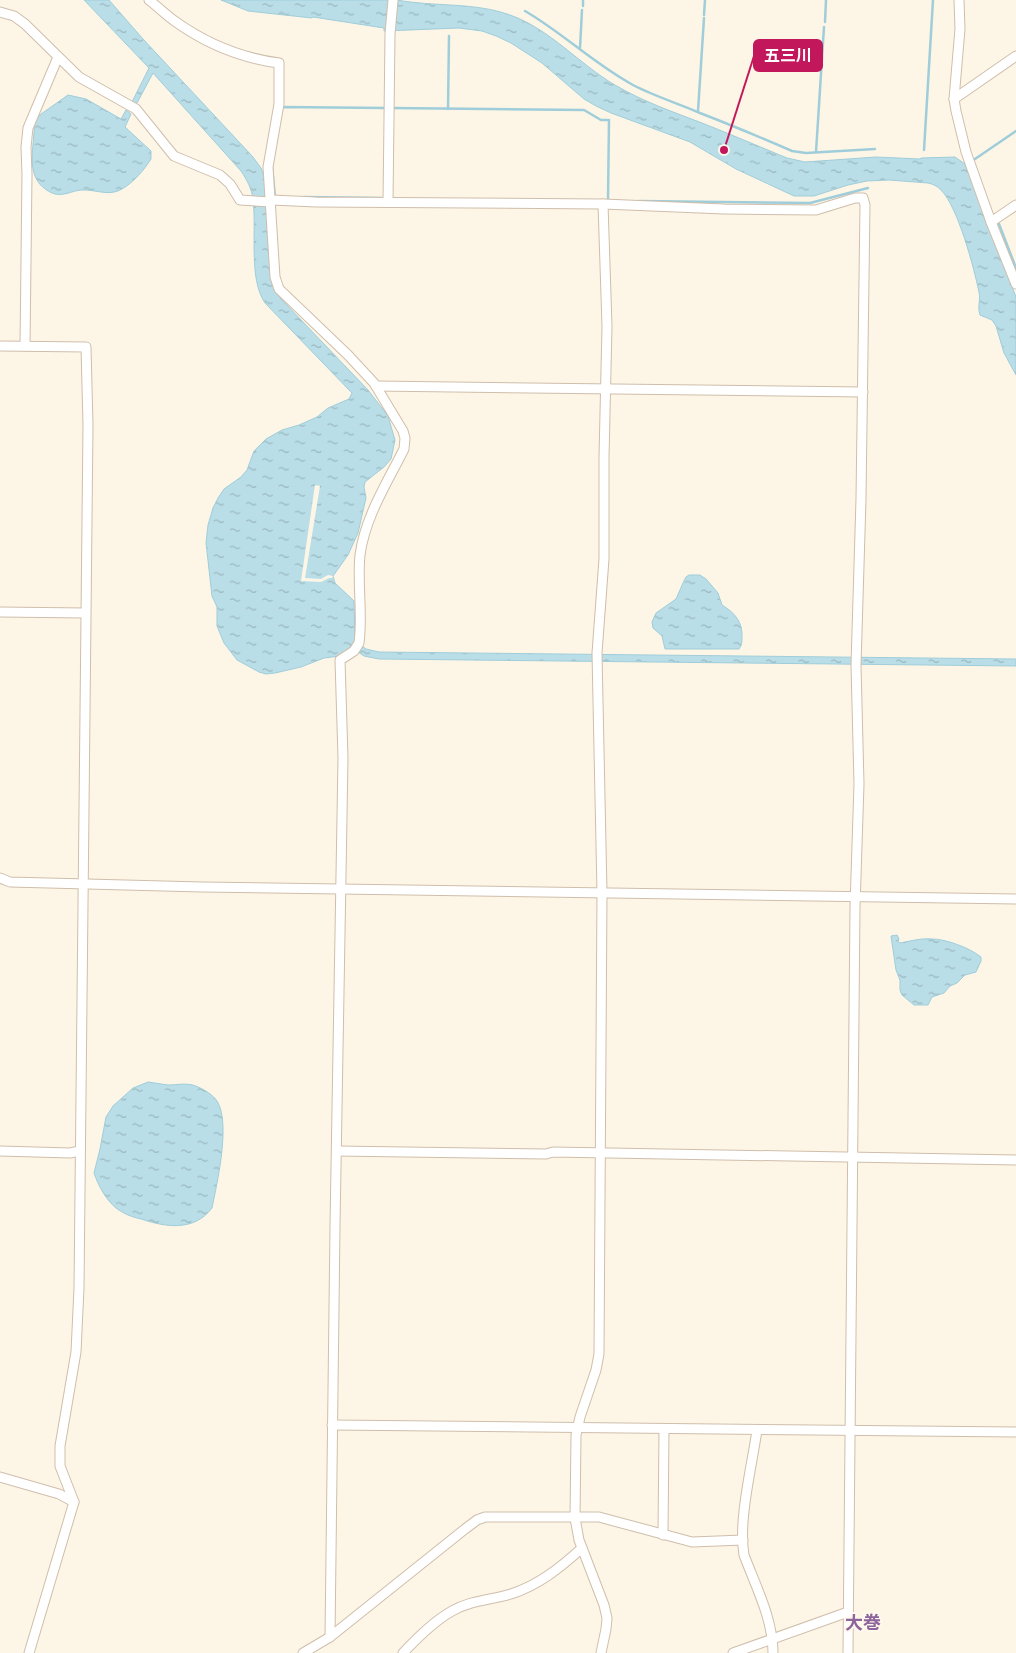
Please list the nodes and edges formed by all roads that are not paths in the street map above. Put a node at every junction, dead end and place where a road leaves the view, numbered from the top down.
1 (149, 0) edge
2 (392, 0) edge
3 (959, 0) edge
4 (0, 12) edge
5 (1016, 56) edge
6 (58, 57) junction
7 (954, 99) junction
8 (271, 202) junction
9 (388, 202) junction
10 (603, 204) junction
11 (1016, 205) edge
12 (992, 222) junction
13 (1016, 284) edge
14 (0, 346) edge
15 (25, 346) junction
16 (376, 386) junction
17 (606, 388) junction
18 (863, 392) junction
19 (0, 612) edge
20 (85, 613) junction
21 (0, 878) edge
22 (83, 884) junction
23 (340, 889) junction
24 (602, 893) junction
25 (856, 896) junction
26 (1016, 899) edge
27 (0, 1151) edge
28 (80, 1151) junction
29 (337, 1151) junction
30 (600, 1154) junction
31 (853, 1158) junction
32 (1016, 1160) edge
33 (332, 1425) junction
34 (577, 1428) junction
35 (664, 1428) junction
36 (758, 1430) junction
37 (851, 1430) junction
38 (1016, 1432) edge
39 (0, 1477) edge
40 (74, 1502) junction
41 (575, 1518) junction
42 (663, 1536) junction
43 (742, 1540) junction
44 (582, 1548) junction
45 (848, 1612) junction
46 (330, 1637) junction
47 (773, 1639) junction
48 (29, 1653) edge
49 (304, 1653) edge
50 (402, 1653) edge
51 (601, 1653) edge
52 (733, 1653) edge
53 (773, 1653) edge
54 (848, 1653) edge

1 - 8 street
2 - 9 street
3 - 7 street
4 - 6 street
5 - 7 street
6 - 8 street
6 - 15 street
7 - 12 street
8 - 9 street
8 - 16 street
9 - 10 street
10 - 17 street
10 - 18 street
11 - 12 street
12 - 13 street
14 - 15 street
15 - 20 street
16 - 17 street
16 - 23 street
17 - 18 street
17 - 24 street
18 - 25 street
19 - 20 street
20 - 22 street
21 - 22 street
22 - 23 street
22 - 28 street
23 - 24 street
23 - 29 street
24 - 25 street
24 - 30 street
25 - 26 street
25 - 31 street
27 - 28 street
28 - 40 street
29 - 30 street
29 - 33 street
30 - 31 street
30 - 34 street
31 - 32 street
31 - 37 street
33 - 34 street
33 - 46 street
34 - 35 street
34 - 41 street
35 - 36 street
35 - 42 street
36 - 37 street
36 - 43 street
37 - 38 street
37 - 45 street
39 - 40 street
40 - 48 street
41 - 42 street
41 - 44 street
41 - 46 street
42 - 43 street
43 - 47 street
44 - 50 street
44 - 51 street
45 - 47 street
45 - 54 street
46 - 49 street
47 - 52 street
47 - 53 street

